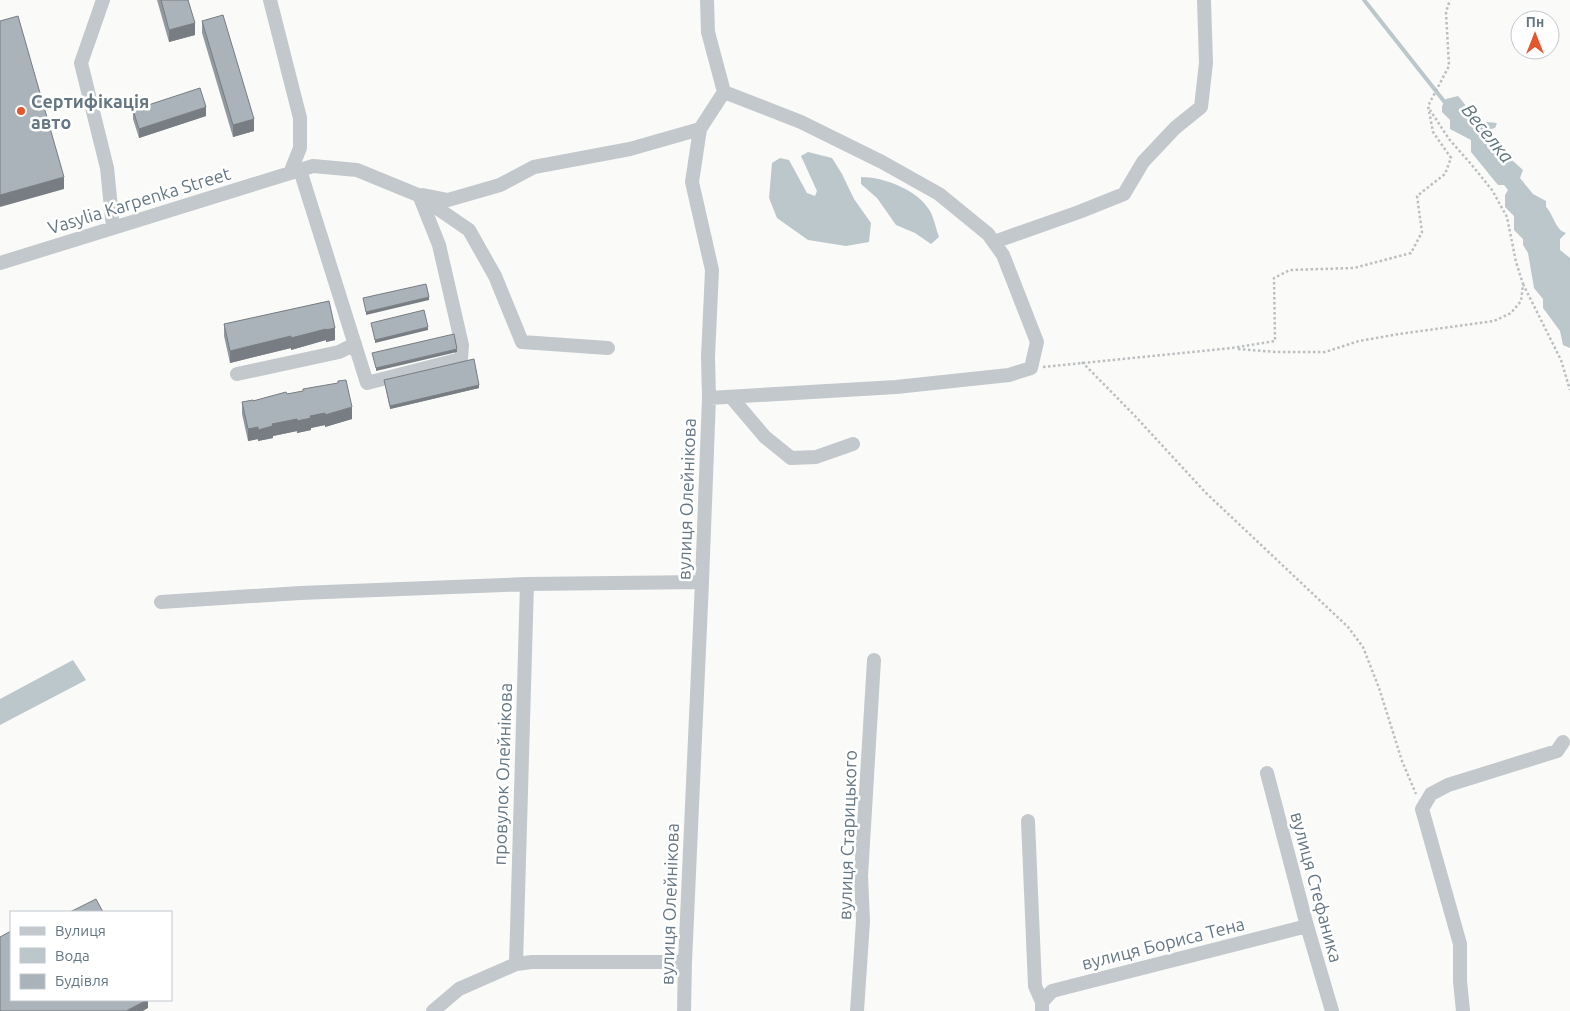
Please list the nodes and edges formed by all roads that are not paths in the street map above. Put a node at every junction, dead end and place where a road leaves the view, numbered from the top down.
1 (103, 0) edge
2 (270, 0) edge
3 (707, 0) edge
4 (1204, 0) edge
5 (724, 92) junction
6 (700, 130) junction
7 (295, 171) junction
8 (418, 195) junction
9 (113, 228) junction
10 (994, 242) junction
11 (0, 263) edge
12 (354, 344) junction
13 (608, 348) dead end
14 (236, 374) dead end
15 (731, 397) junction
16 (709, 398) junction
17 (853, 444) dead end
18 (702, 582) junction
19 (527, 584) junction
20 (161, 602) dead end
21 (874, 660) dead end
22 (1563, 742) dead end
23 (1267, 773) dead end
24 (1028, 821) dead end
25 (1307, 926) junction
26 (685, 962) junction
27 (516, 964) junction
28 (1042, 1006) edge
29 (433, 1011) edge
30 (684, 1011) edge
31 (857, 1011) edge
32 (1332, 1011) edge
33 (1463, 1011) edge

1 - 9 street
2 - 7 street
3 - 5 street
4 - 10 street
5 - 6 street, вулиця Олейнікова
5 - 10 street
6 - 8 street
6 - 16 street, вулиця Олейнікова
7 - 8 street, Vasylia Karpenka Street
7 - 9 street, Vasylia Karpenka Street
7 - 12 street
8 - 12 street
8 - 13 street
9 - 11 street, Vasylia Karpenka Street
10 - 15 street
12 - 14 street
15 - 16 street
15 - 17 street
16 - 18 street, вулиця Олейнікова
18 - 19 street
18 - 26 street, вулиця Олейнікова
19 - 20 street
19 - 27 street, провулок Олейнікова
21 - 31 street, вулиця Старицького
22 - 33 street
23 - 25 street, вулиця Стефаника
24 - 28 street
25 - 28 street, вулиця Бориса Тена
25 - 32 street, вулиця Стефаника
26 - 27 street
26 - 30 street, вулиця Олейнікова
27 - 29 street

